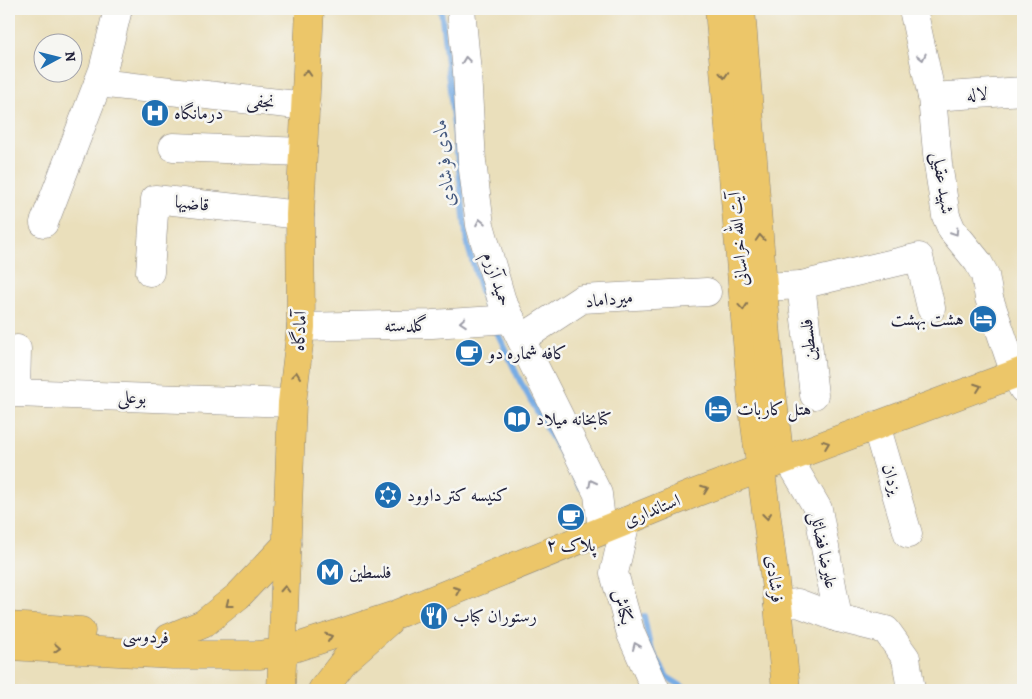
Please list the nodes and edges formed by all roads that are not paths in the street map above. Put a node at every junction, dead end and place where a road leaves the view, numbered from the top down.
1 (118, 9) edge
2 (310, 9) edge
3 (461, 9) edge
4 (719, 9) edge
5 (741, 9) edge
6 (913, 9) edge
7 (732, 39) junction
8 (98, 83) junction
9 (1023, 91) edge
10 (932, 97) junction
11 (306, 106) junction
12 (174, 147) dead end
13 (303, 152) junction
14 (300, 215) junction
15 (44, 223) dead end
16 (150, 272) dead end
17 (801, 285) junction
18 (763, 287) junction
19 (707, 292) dead end
20 (931, 308) dead end
21 (301, 327) junction
22 (516, 329) junction
23 (17, 349) dead end
24 (1021, 378) edge
25 (814, 395) dead end
26 (292, 403) junction
27 (876, 425) junction
28 (776, 462) junction
29 (614, 525) junction
30 (908, 534) dead end
31 (287, 544) junction
32 (778, 605) junction
33 (396, 615) junction
34 (838, 618) junction
35 (9, 626) edge
36 (169, 638) junction
37 (282, 645) junction
38 (9, 646) edge
39 (281, 690) edge
40 (322, 690) edge
41 (656, 690) edge
42 (786, 690) edge
43 (911, 690) edge

1 - 8 street
11 -> 2 main road, آمادگاه
22 -> 3 street, حمید آزرم
4 - 7 main road, آیت الله خراسانی
5 - 7 main road, آیت الله خراسانی
6 -> 10 street, شهید عقیلی
18 -> 7 main road, آیت الله خراسانی
7 -> 28 main road, آیت الله خراسانی
8 - 11 street, نجفی
8 - 15 street
9 - 10 street, لاله
10 -> 24 street, شهید عقیلی
11 - 13 main road, آمادگاه
12 - 13 street
13 - 14 main road, آمادگاه
14 - 16 street, قاضیها
14 - 21 main road, آمادگاه
17 - 18 street
17 - 20 street
17 - 25 street, فلسطین
18 - 28 main road, آیت الله خراسانی
19 - 22 street, میرداماد
22 -> 21 street, گلدسته
26 -> 21 main road, آمادگاه
29 -> 22 street, حمید آزرم
23 - 26 street, بوعلی
27 -> 24 main road, استانداری
26 - 31 main road, آمادگاه
28 -> 27 main road, استانداری
27 - 30 street, یزدان
29 -> 28 main road, استانداری
28 -> 32 main road, فرشادی
28 - 34 street, علیرضا فضائلی
33 -> 29 main road, استانداری
41 -> 29 street, بکتاش
31 -> 36 main road
37 -> 31 main road, آمادگاه
32 - 34 street
32 - 42 main road, فرشادی
37 -> 33 main road, استانداری
33 - 40 main road
34 - 43 street
35 - 36 main road, فردوسی
36 - 37 main road, فردوسی
38 -> 37 main road, فردوسی
37 - 39 main road

